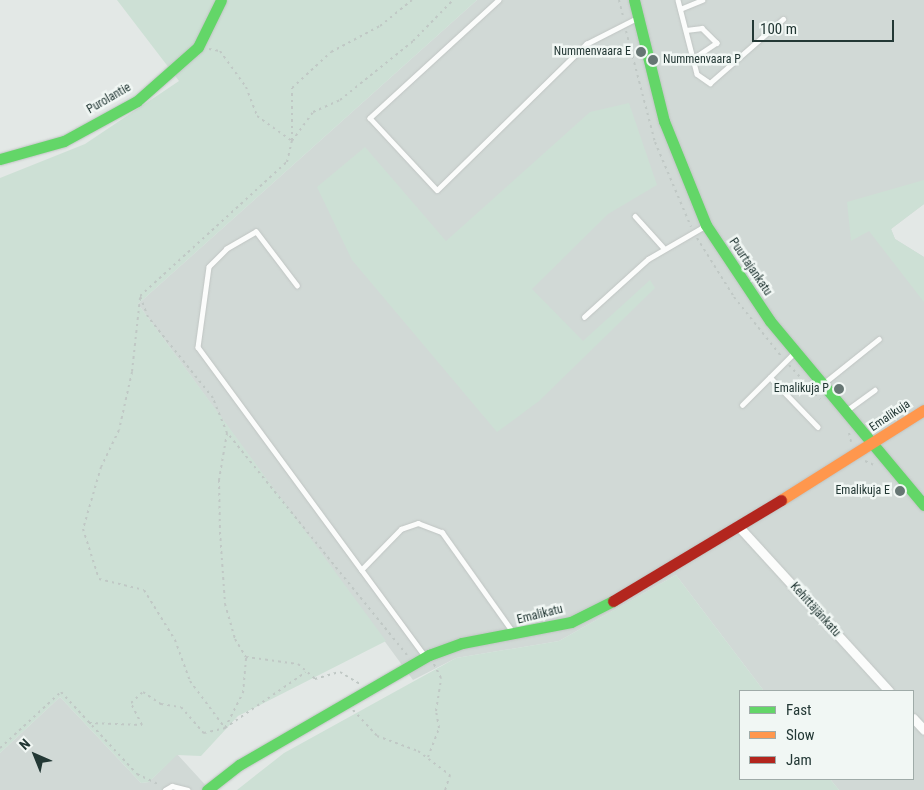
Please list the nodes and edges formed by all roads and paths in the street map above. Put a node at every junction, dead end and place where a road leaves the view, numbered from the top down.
1 (221, 0) edge
2 (412, 0) edge
3 (453, 0) edge
4 (499, 0) edge
5 (634, 0) edge
6 (678, 0) edge
7 (702, 0) edge
8 (680, 9) junction
9 (638, 18) junction
10 (784, 19) dead end
11 (686, 30) junction
12 (198, 47) junction
13 (693, 59) junction
14 (292, 141) junction
15 (0, 159) edge
16 (635, 216) dead end
17 (706, 225) junction
18 (663, 247) junction
19 (297, 286) dead end
20 (140, 296) junction
21 (584, 317) dead end
22 (879, 340) dead end
23 (797, 351) junction
24 (770, 377) junction
25 (824, 383) junction
26 (875, 390) dead end
27 (742, 405) dead end
28 (924, 410) edge
29 (846, 411) junction
30 (818, 427) dead end
31 (227, 433) junction
32 (850, 444) dead end
33 (871, 445) junction
34 (846, 448) dead end
35 (924, 505) edge
36 (741, 529) junction
37 (361, 570) junction
38 (515, 635) junction
39 (425, 654) junction
40 (246, 657) junction
41 (409, 657) junction
42 (401, 662) dead end
43 (307, 672) junction
44 (369, 680) dead end
45 (361, 684) junction
46 (353, 689) dead end
47 (888, 690) edge
48 (347, 704) junction
49 (914, 719) edge
50 (90, 723) junction
51 (225, 728) junction
52 (924, 730) edge
53 (0, 748) edge
54 (427, 758) junction
55 (166, 789) edge
56 (188, 790) edge
57 (207, 790) edge
58 (445, 790) edge

1 - 12 street, Purolantie
2 - 14 path
3 - 14 path
4 - 9 lane
5 - 9 street, Puurtajankatu
6 - 8 lane
7 - 8 lane
8 - 11 lane
9 - 17 street, Puurtajankatu
10 - 13 lane
11 - 13 lane
11 - 13 lane
12 - 14 path
12 - 15 street, Purolantie
14 - 20 path
16 - 18 lane
17 - 18 lane
17 - 23 street, Puurtajankatu
18 - 21 lane
19 - 37 lane
20 - 31 path
20 - 51 path
22 - 25 lane
23 - 24 lane
23 - 25 street, Puurtajankatu
24 - 27 lane
24 - 30 lane
25 - 29 street, Puurtajankatu
26 - 29 lane
28 - 33 street, Emalikuja
29 - 33 street, Puurtajankatu
31 - 40 path
31 - 41 path
32 - 34 path
33 - 35 street, Puurtajankatu
33 - 36 street, Emalikatu
36 - 38 street, Emalikatu
36 - 47 street, Kehittäjänkatu
37 - 38 lane
37 - 39 lane
38 - 39 street, Emalikatu
39 - 41 path
39 - 48 street, Emalikatu
39 - 54 path
40 - 43 path
40 - 51 path
41 - 42 path
43 - 45 path
43 - 51 path
44 - 45 path
45 - 46 path
48 - 54 path
48 - 57 street, Emalikatu
49 - 52 street
50 - 51 path
50 - 53 path
50 - 55 path
54 - 58 path
55 - 56 lane

